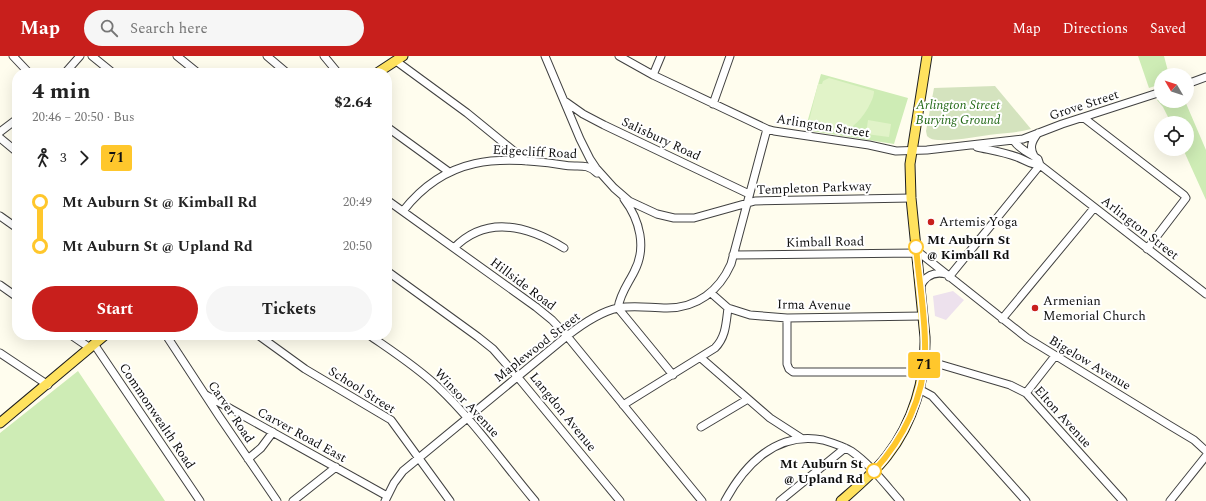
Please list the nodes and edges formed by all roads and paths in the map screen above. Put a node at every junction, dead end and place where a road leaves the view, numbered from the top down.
1 (13, 56) edge
2 (80, 56) edge
3 (92, 56) edge
4 (177, 56) edge
5 (266, 56) edge
6 (324, 56) edge
7 (545, 56) edge
8 (619, 56) edge
9 (662, 56) edge
10 (730, 56) edge
11 (927, 56) edge
12 (399, 58) edge
13 (24, 68) edge
14 (69, 68) edge
15 (107, 68) edge
16 (192, 68) edge
17 (281, 68) edge
18 (334, 68) edge
19 (384, 68) edge
20 (654, 75) junction
21 (1206, 77) edge
22 (1194, 81) edge
23 (1154, 95) edge
24 (565, 101) junction
25 (712, 104) junction
26 (1084, 118) junction
27 (12, 123) edge
28 (767, 129) junction
29 (392, 131) edge
30 (0, 132) edge
31 (1038, 134) junction
32 (0, 138) edge
33 (1014, 141) junction
34 (968, 146) junction
35 (12, 148) edge
36 (911, 151) junction
37 (1034, 156) junction
38 (1019, 158) junction
39 (526, 161) junction
40 (1040, 165) junction
41 (449, 172) junction
42 (614, 188) junction
43 (749, 194) junction
44 (911, 198) junction
45 (392, 203) edge
46 (747, 204) junction
47 (1094, 208) junction
48 (403, 211) junction
49 (0, 216) edge
50 (12, 224) edge
51 (454, 248) junction
52 (564, 248) dead end
53 (1147, 249) junction
54 (916, 253) junction
55 (733, 255) junction
56 (392, 275) edge
57 (948, 275) junction
58 (0, 285) edge
59 (920, 287) junction
60 (12, 293) edge
61 (711, 293) junction
62 (1206, 294) edge
63 (618, 308) junction
64 (728, 308) junction
65 (923, 316) junction
66 (787, 318) junction
67 (1002, 319) junction
68 (567, 336) junction
69 (81, 340) edge
70 (99, 340) edge
71 (169, 340) edge
72 (265, 340) edge
73 (376, 340) edge
74 (92, 346) junction
75 (0, 353) edge
76 (1055, 356) junction
77 (701, 358) junction
78 (925, 360) junction
79 (673, 375) junction
80 (922, 375) junction
81 (518, 377) junction
82 (48, 385) junction
83 (919, 389) junction
84 (1026, 393) junction
85 (206, 395) junction
86 (748, 399) junction
87 (623, 405) junction
88 (467, 418) junction
89 (0, 423) edge
90 (701, 428) dead end
91 (273, 432) junction
92 (801, 438) junction
93 (845, 448) junction
94 (1206, 451) edge
95 (1206, 456) edge
96 (419, 458) junction
97 (248, 459) junction
98 (336, 467) junction
99 (874, 471) junction
100 (386, 498) edge
101 (200, 501) edge
102 (277, 501) edge
103 (293, 501) edge
104 (450, 501) edge
105 (535, 501) edge
106 (620, 501) edge
107 (702, 501) edge
108 (725, 501) edge
109 (780, 501) edge
110 (841, 501) edge
111 (900, 501) edge
112 (1026, 501) edge
113 (1123, 501) edge
114 (1170, 501) edge

1 - 13 street
2 - 14 street
3 - 15 street
4 - 16 street
5 - 17 street
6 - 18 street
7 - 24 street, Templeton Parkway
8 - 20 street, Arlington Street
9 - 20 street
10 - 25 street
11 - 36 main road
12 - 19 main road
12 - 39 street
20 - 25 street, Arlington Street
21 - 22 street
23 - 26 street, Grove Street
24 - 42 street, Templeton Parkway
24 - 43 street, Salisbury Road
25 - 28 street, Arlington Street
26 - 31 street, Grove Street
26 - 53 street
27 - 30 street
28 - 36 street, Arlington Street
28 - 43 street, Maplewood Street
29 - 41 street
31 - 33 street, Grove Street
31 - 37 street
32 - 35 street
33 - 34 street, Arlington Street
33 - 37 street, Arlington Street
33 - 38 street
34 - 36 street, Arlington Street
34 - 38 street, Arlington Street
36 - 44 main road
37 - 40 street, Arlington Street
38 - 40 street, Arlington Street
39 - 41 street, Edgecliff Road
39 - 42 street, Edgecliff Road
40 - 47 street, Arlington Street
40 - 57 street
41 - 48 street, Edgecliff Road
42 - 46 street, Templeton Parkway
42 - 63 street, Edgecliff Road
43 - 46 street, Maplewood Street
44 - 46 street, Templeton Parkway
44 - 54 main road
45 - 48 street, Hillside Road
46 - 55 street, Maplewood Street
47 - 53 street, Arlington Street
47 - 67 street
48 - 51 street, Hillside Road
49 - 50 street
51 - 52 street
51 - 68 street, Hillside Road
53 - 62 street, Arlington Street
54 - 55 street, Kimball Road
54 - 57 street, Bigelow Avenue
54 - 59 main road
55 - 61 street, Maplewood Street
56 - 81 street, Langdon Avenue
57 - 59 street
57 - 67 street, Bigelow Avenue
58 - 60 street
59 - 65 main road
61 - 63 street, Maplewood Street
61 - 64 street, Irma Avenue
63 - 68 street, Maplewood Street
63 - 79 street
64 - 66 street, Irma Avenue
64 - 77 street
65 - 66 street, Irma Avenue
65 - 78 main road
66 - 80 street
67 - 76 street, Bigelow Avenue
68 - 81 street, Maplewood Street
68 - 87 street, Hillside Road
69 - 74 street
70 - 74 main road
71 - 85 street, Carver Road
72 - 96 street, School Street
73 - 88 street, Winsor Avenue
74 - 82 main road
74 - 101 street, Commonwealth Road
75 - 82 street
76 - 84 street
76 - 94 street, Bigelow Avenue
77 - 79 street
77 - 86 street
78 - 80 main road
78 - 84 street, Elton Avenue
79 - 87 street
80 - 83 main road
81 - 88 street, Maplewood Street
81 - 106 street, Langdon Avenue
82 - 89 main road
83 - 99 main road
83 - 112 street
84 - 113 street, Elton Avenue
85 - 91 street, Carver Road East
85 - 97 street, Carver Road
86 - 90 street
86 - 92 street
87 - 107 street, Hillside Road
88 - 96 street, Maplewood Street
88 - 105 street, Winsor Avenue
91 - 97 street
91 - 98 street, Carver Road East
92 - 93 street
92 - 108 street
93 - 99 street
93 - 109 street
95 - 114 street
96 - 100 street, Maplewood Street
96 - 104 street, School Street
97 - 102 street, Carver Road
98 - 100 street, Carver Road East
98 - 103 street
99 - 110 main road
99 - 111 street

